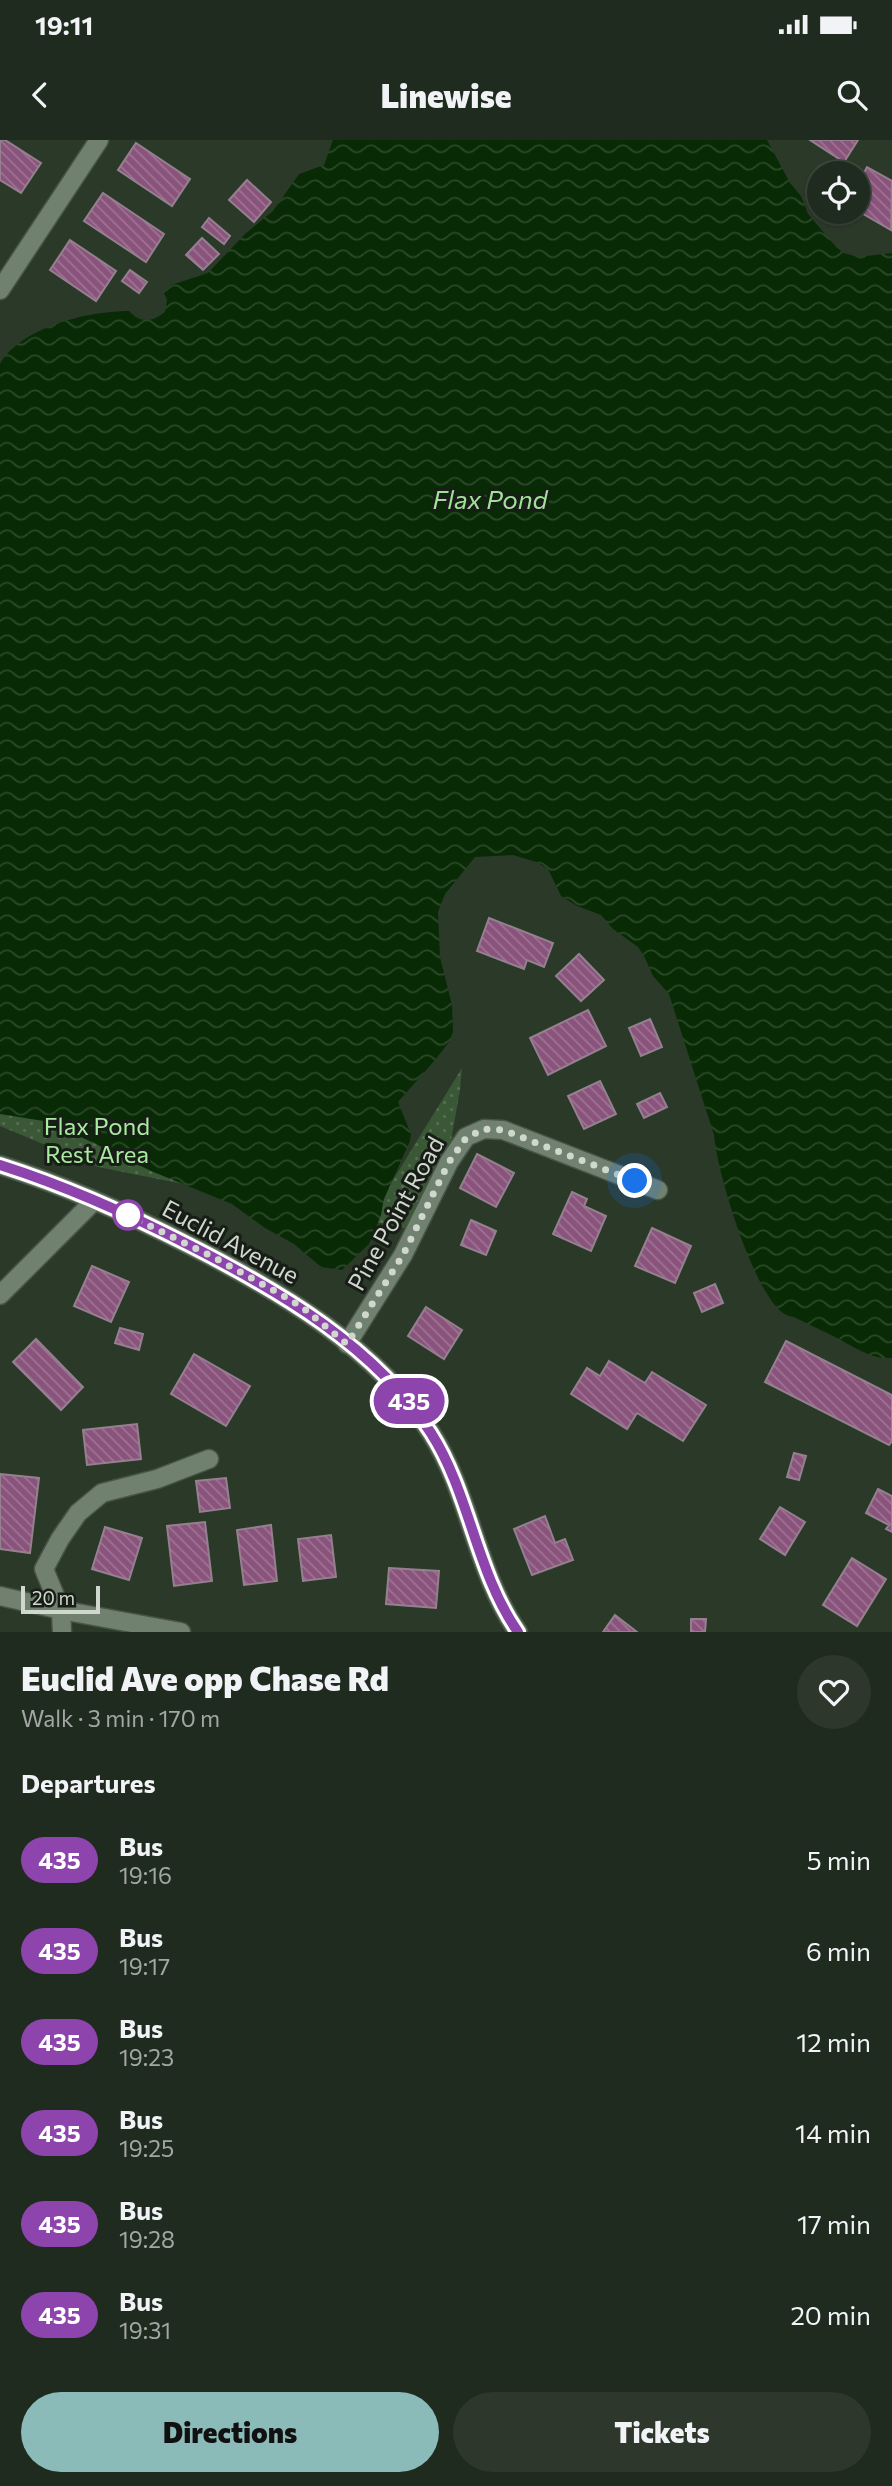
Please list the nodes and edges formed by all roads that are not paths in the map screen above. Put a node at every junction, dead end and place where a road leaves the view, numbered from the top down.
1 (99, 140) edge
2 (0, 290) edge
3 (0, 1166) edge
4 (658, 1190) dead end
5 (94, 1201) junction
6 (0, 1295) edge
7 (347, 1344) junction
8 (209, 1459) dead end
9 (0, 1596) edge
10 (61, 1610) junction
11 (62, 1632) edge
12 (181, 1632) edge
13 (518, 1632) edge

1 - 2 street
3 - 5 street, Euclid Avenue
4 - 7 street, Pine Point Road
5 - 6 street
5 - 7 street, Euclid Avenue
7 - 13 street, Euclid Avenue
8 - 10 street
9 - 10 street
10 - 11 street
10 - 12 street

